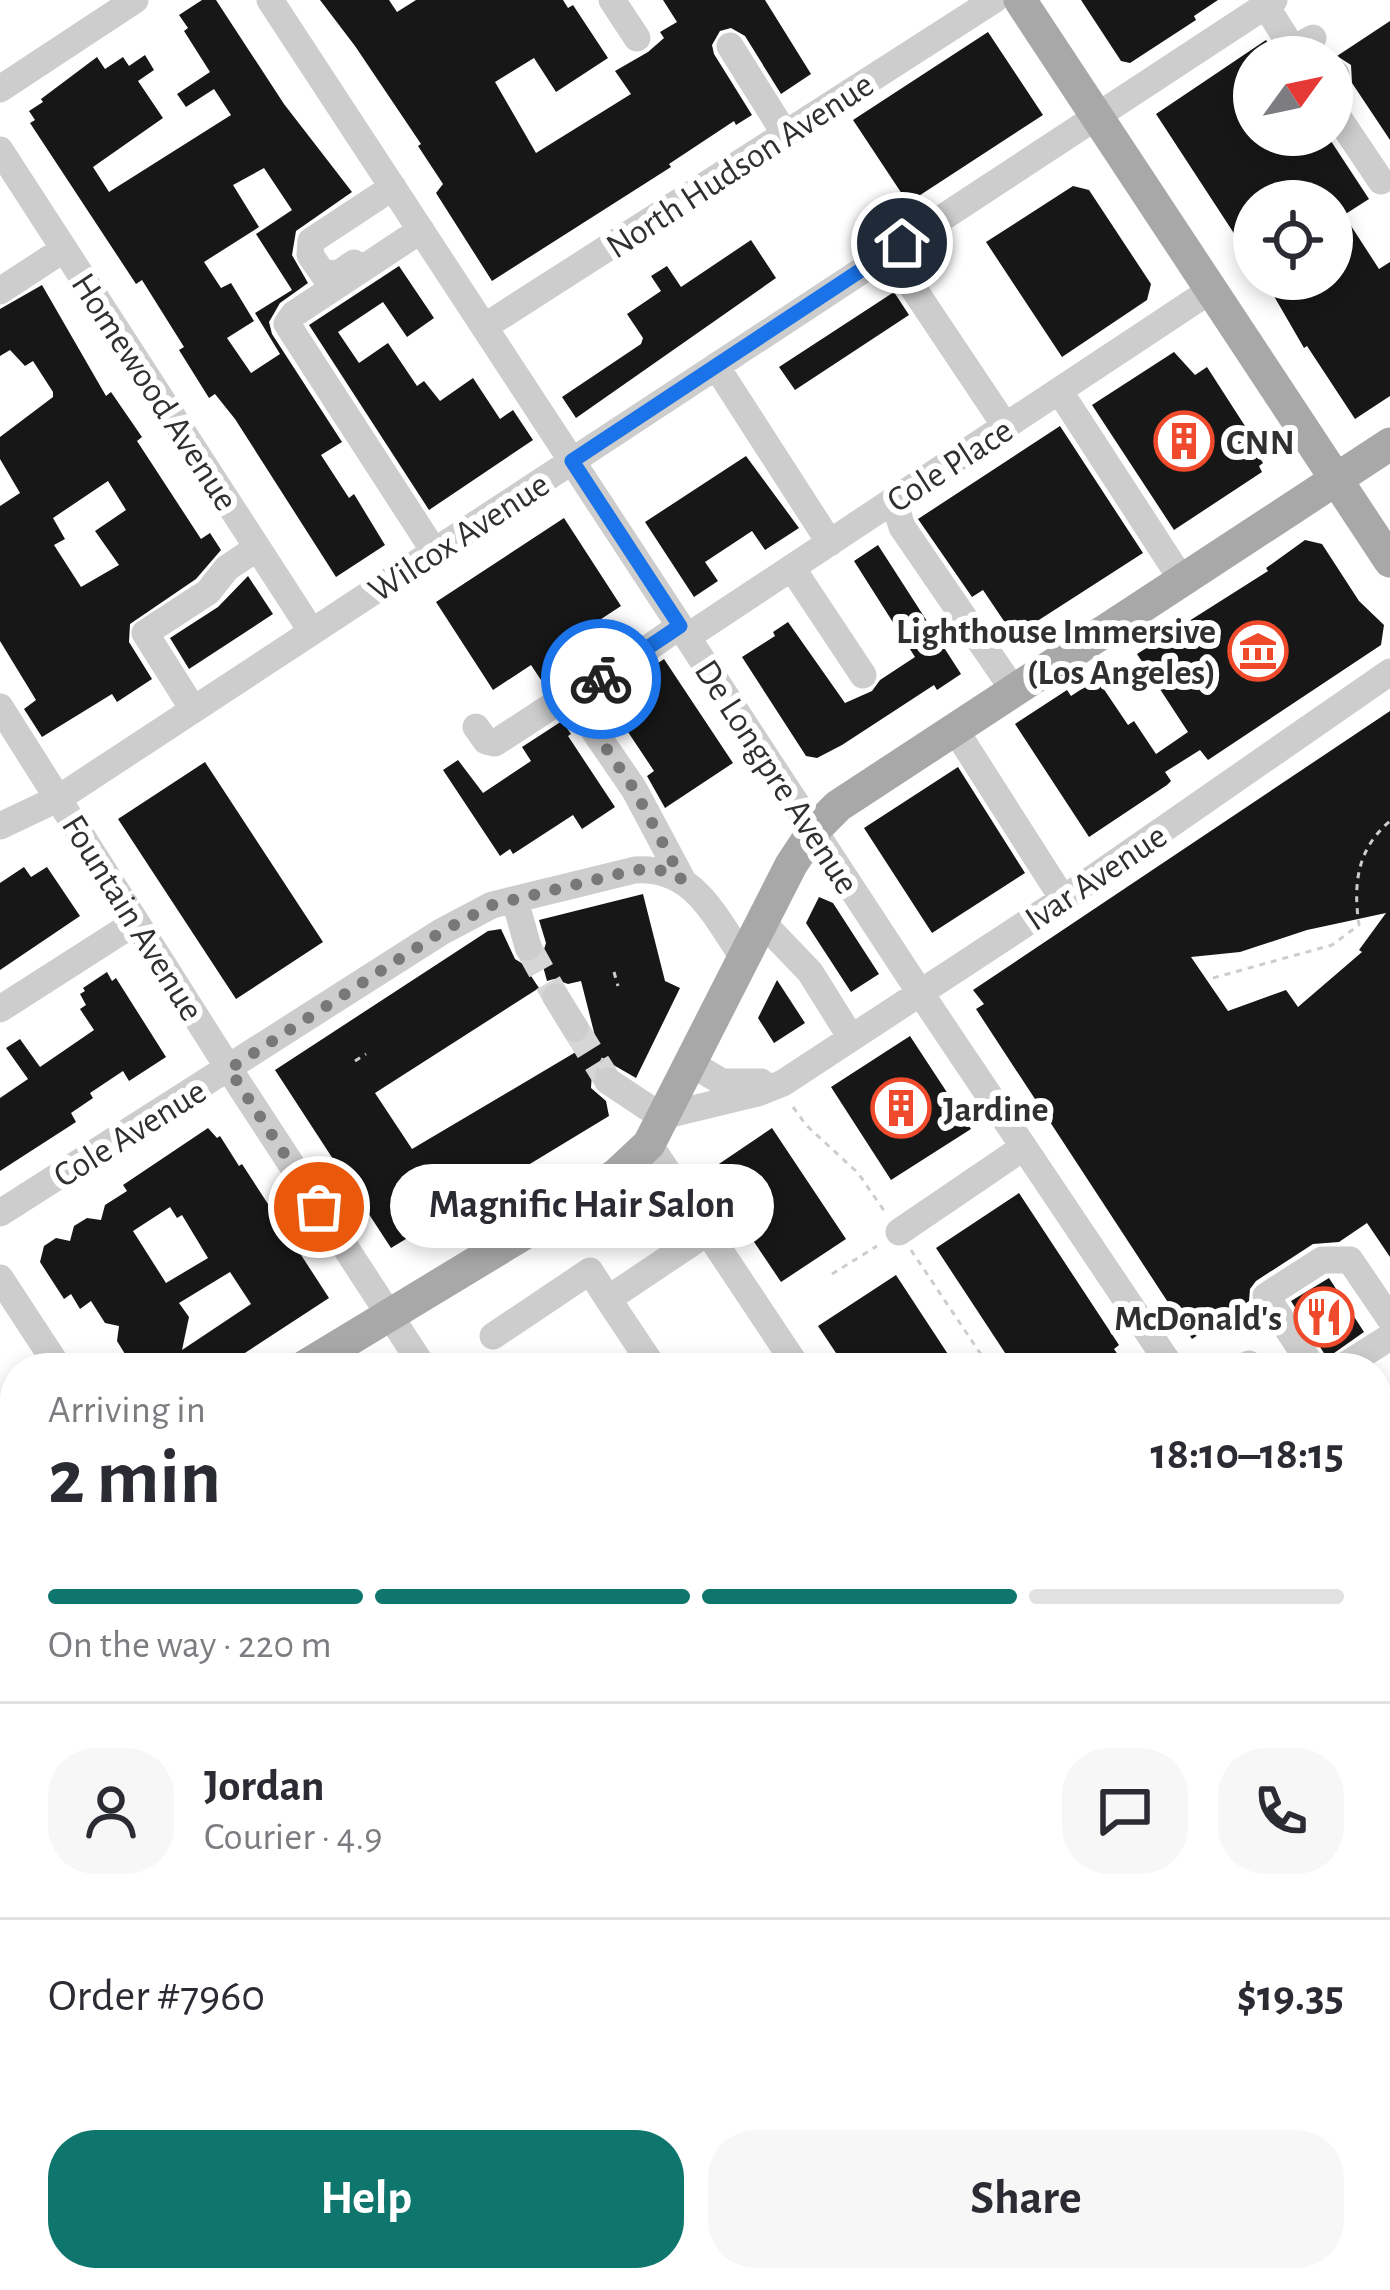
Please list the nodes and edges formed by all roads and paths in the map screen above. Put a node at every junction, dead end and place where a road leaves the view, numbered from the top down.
1 (135, 0) edge
2 (270, 0) edge
3 (612, 0) edge
4 (994, 0) edge
5 (1020, 0) edge
6 (1267, 2) edge
7 (1293, 36) edge
8 (637, 38) dead end
9 (730, 46) dead end
10 (0, 89) edge
11 (1096, 116) junction
12 (785, 134) junction
13 (1353, 139) edge
14 (0, 150) edge
15 (1381, 181) dead end
16 (393, 188) junction
17 (418, 226) junction
18 (64, 248) junction
19 (889, 252) junction
20 (1211, 290) junction
21 (0, 291) edge
22 (484, 327) junction
23 (716, 366) junction
24 (1060, 392) junction
25 (1006, 427) junction
26 (1390, 444) edge
27 (572, 461) junction
28 (1336, 480) junction
29 (894, 501) junction
30 (830, 543) junction
31 (257, 548) junction
32 (434, 551) junction
33 (1390, 561) edge
34 (792, 568) junction
35 (1182, 580) junction
36 (311, 632) junction
37 (683, 632) junction
38 (1390, 672) edge
39 (863, 675) dead end
40 (1013, 689) junction
41 (573, 700) junction
42 (0, 707) edge
43 (193, 709) junction
44 (476, 727) dead end
45 (954, 728) junction
46 (59, 798) junction
47 (1390, 821) edge
48 (0, 826) edge
49 (814, 830) junction
50 (682, 879) junction
51 (1064, 898) junction
52 (515, 900) junction
53 (136, 922) junction
54 (763, 923) junction
55 (530, 954) tunnel mouth
56 (745, 960) junction
57 (614, 972) dead end
58 (1214, 978) dead end
59 (618, 986) dead end
60 (919, 992) junction
61 (556, 997) tunnel mouth
62 (0, 1009) edge
63 (574, 1028) tunnel mouth
64 (850, 1036) junction
65 (366, 1054) dead end
66 (355, 1061) dead end
67 (692, 1064) junction
68 (229, 1069) junction
69 (602, 1071) tunnel mouth
70 (791, 1086) junction
71 (660, 1126) junction
72 (1024, 1148) junction
73 (446, 1174) dead end
74 (433, 1181) dead end
75 (0, 1213) edge
76 (708, 1232) junction
77 (899, 1232) junction
78 (832, 1274) dead end
79 (0, 1278) edge
80 (608, 1299) junction
81 (388, 1313) junction
82 (1390, 1319) edge
83 (493, 1336) dead end
84 (1390, 1336) edge
85 (49, 1353) edge
86 (325, 1353) edge
87 (414, 1353) edge
88 (644, 1353) edge
89 (788, 1353) edge
90 (980, 1353) edge
91 (1162, 1353) edge
92 (1301, 1353) edge
93 (1364, 1353) edge

1 - 10 street
2 - 16 street, De Longpre Avenue
3 - 8 street
4 - 12 street, North Hudson Avenue
5 - 11 main road
6 - 7 street
6 - 11 street, Wilcox Avenue
9 - 12 street
11 - 19 street, Wilcox Avenue
11 - 20 main road
12 - 22 street, North Hudson Avenue
13 - 15 street
14 - 18 street, Homewood Avenue
16 - 17 street, De Longpre Avenue
16 - 17 street
17 - 22 street, De Longpre Avenue
17 - 32 street
18 - 21 street
18 - 31 street, Homewood Avenue
19 - 23 street, Wilcox Avenue
19 - 25 street
20 - 24 street, Cole Place
20 - 28 main road
22 - 27 street, De Longpre Avenue
23 - 27 street, Wilcox Avenue
23 - 30 street
24 - 25 street, Cole Place
24 - 35 street
25 - 29 street, Cole Place
26 - 28 main road
27 - 32 street, Wilcox Avenue
27 - 37 street, De Longpre Avenue
28 - 33 main road
28 - 35 main road
29 - 30 street, Cole Place
29 - 40 street
30 - 34 street, Cole Place
31 - 36 street, Homewood Avenue
31 - 43 street
32 - 36 street, Wilcox Avenue
34 - 37 street, Cole Place
34 - 39 street
35 - 40 main road
36 - 43 street, Wilcox Avenue
37 - 41 street, Cole Place
37 - 49 street, De Longpre Avenue
38 - 51 street, Ivar Avenue
40 - 45 main road
41 - 44 street, Cole Place
41 - 50 street
42 - 46 street, Fountain Avenue
43 - 46 street, Wilcox Avenue
45 - 49 main road
45 - 51 street
46 - 48 street, Wilcox Avenue
46 - 53 street, Fountain Avenue
47 - 58 path
49 - 54 main road
49 - 60 street, De Longpre Avenue
50 - 52 street, Cole Avenue
50 - 56 street
51 - 60 street, Ivar Avenue
52 - 55 street
52 - 68 street, Cole Avenue
53 - 62 street
53 - 68 street, Fountain Avenue
54 - 56 main road
54 - 64 street
56 - 67 main road
57 - 59 path
60 - 64 street, Ivar Avenue
60 - 72 street, De Longpre Avenue
61 - 63 street
64 - 70 street, Ivar Avenue
65 - 66 path
67 - 70 street, Ivar Avenue
67 - 71 main road
68 - 75 street, Cole Avenue
68 - 81 street, Fountain Avenue
69 - 71 street
70 - 71 street, Ivar Avenue
70 - 77 path
71 - 76 street
71 - 81 main road
72 - 77 street
72 - 91 street, De Longpre Avenue
73 - 74 path
76 - 80 street
76 - 89 street
77 - 78 path
77 - 90 path
79 - 85 street
80 - 83 street
80 - 88 street
81 - 86 main road
81 - 87 street, Fountain Avenue
82 - 92 street
84 - 93 street

